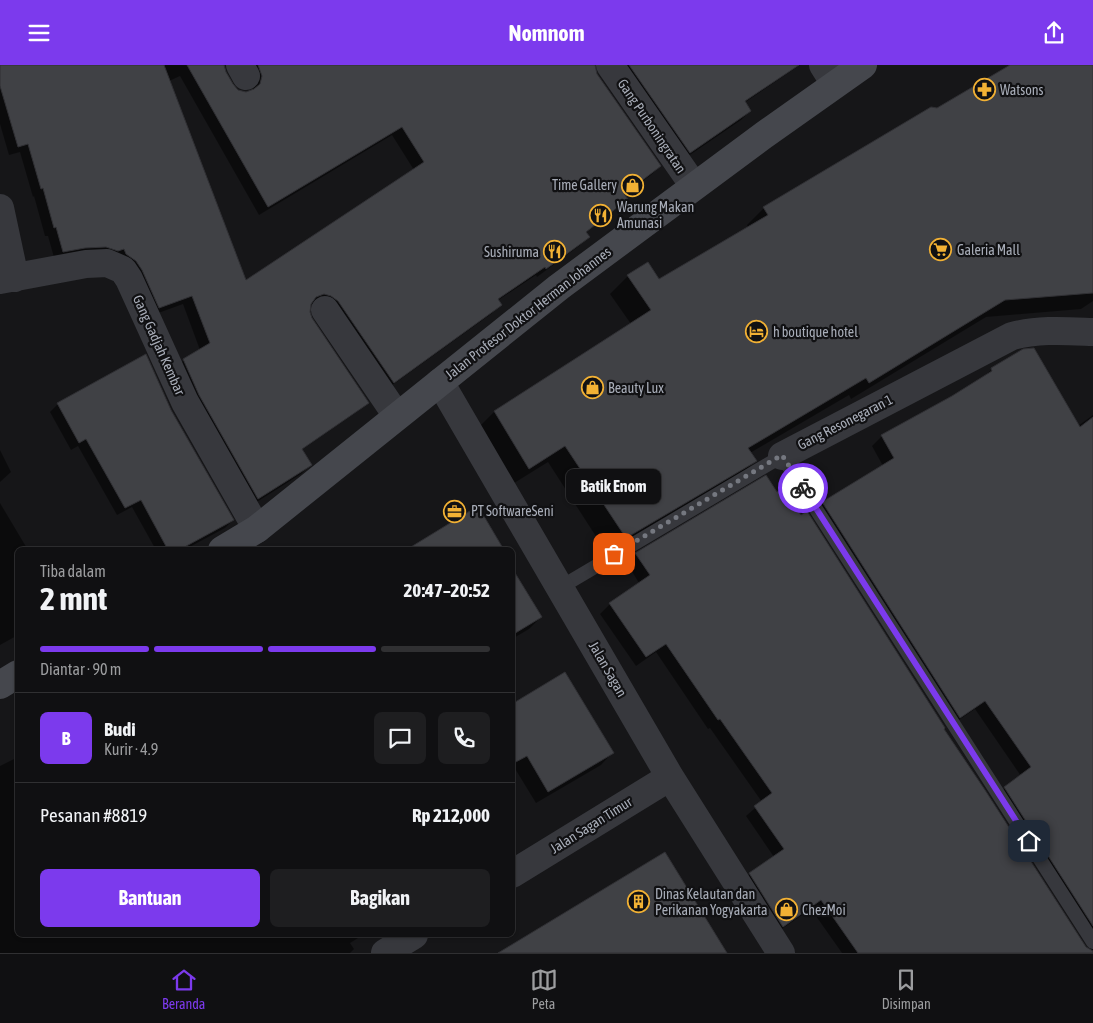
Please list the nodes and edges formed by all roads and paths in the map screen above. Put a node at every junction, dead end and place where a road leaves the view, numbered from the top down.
1 (610, 65) edge
2 (863, 65) edge
3 (829, 75) edge
4 (694, 186) junction
5 (0, 208) edge
6 (8, 279) edge
7 (325, 310) dead end
8 (1093, 332) edge
9 (440, 382) junction
10 (397, 416) junction
11 (782, 455) junction
12 (257, 529) junction
13 (227, 547) edge
14 (560, 587) junction
15 (15, 677) edge
16 (0, 685) edge
17 (670, 777) junction
18 (515, 872) edge
19 (411, 937) edge
20 (1093, 942) edge
21 (385, 953) edge
22 (781, 953) edge

1 - 4 street, Gang Purboningratan
2 - 3 main road, Jalan Profesor Doktor Herman Johannes
3 - 4 main road, Jalan Profesor Doktor Herman Johannes
4 - 9 main road, Jalan Profesor Doktor Herman Johannes
5 - 6 street
6 - 12 street, Gang Gadjah Kembar
7 - 10 street
8 - 11 street, Gang Resonegaran 1
9 - 10 main road, Jalan Profesor Doktor Herman Johannes
9 - 14 street, Jalan Sagan
10 - 12 main road, Jalan Profesor Doktor Herman Johannes
11 - 14 lane, Gang Resonegaran 1
11 - 20 lane
12 - 13 main road, Jalan Profesor Doktor Herman Johannes
14 - 17 street, Jalan Sagan
15 - 16 main road
17 - 18 street, Jalan Sagan Timur
17 - 22 street, Jalan Sagan
19 - 21 street

